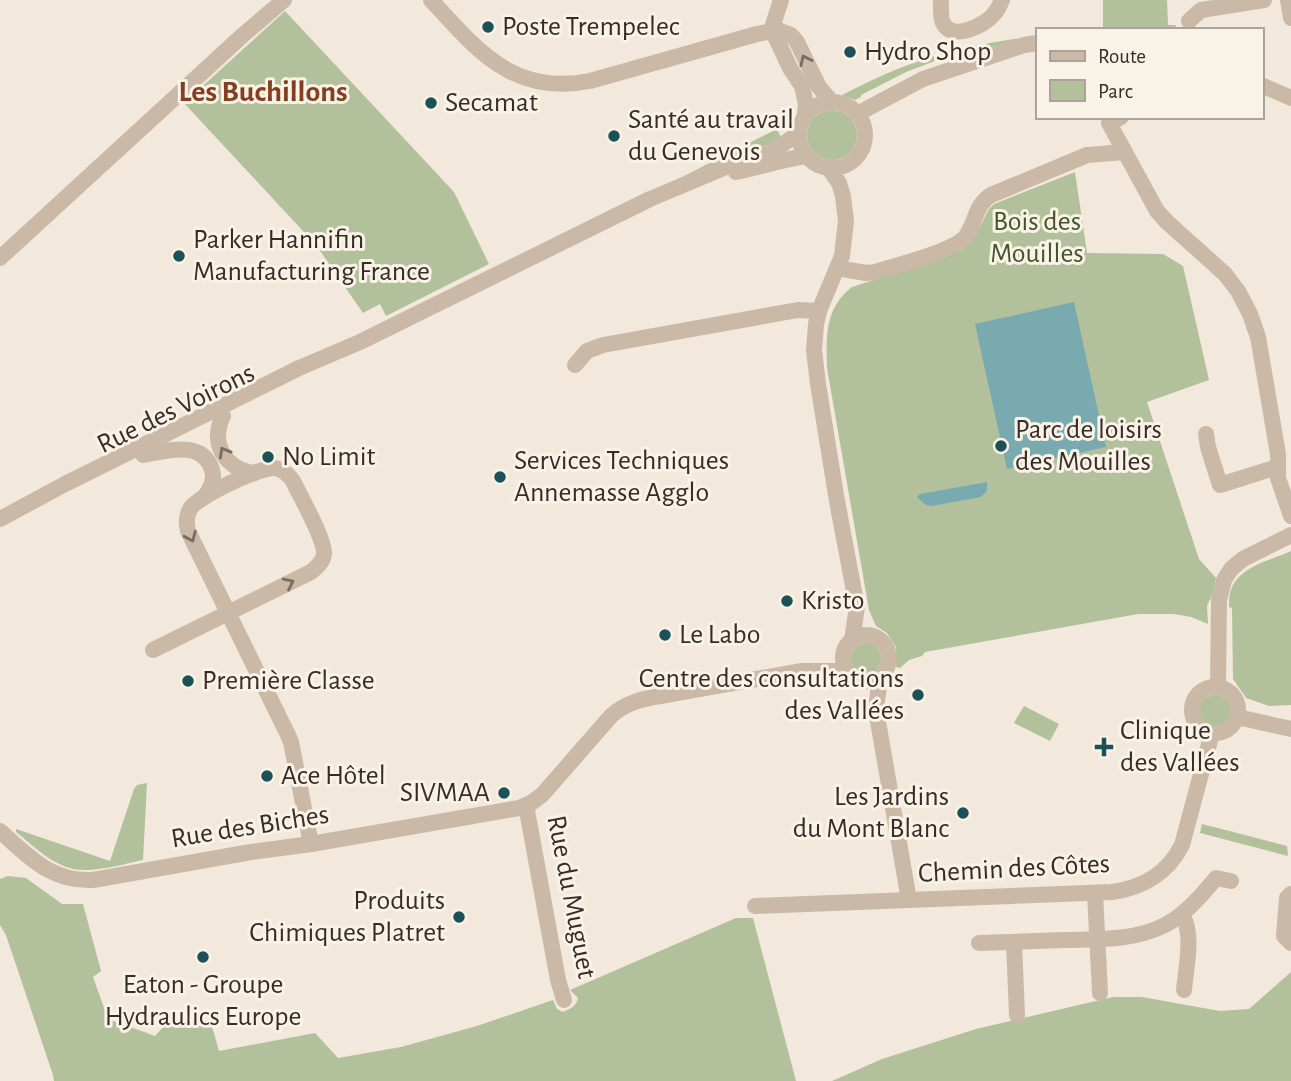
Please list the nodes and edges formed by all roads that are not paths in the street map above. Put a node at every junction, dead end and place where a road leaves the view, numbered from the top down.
1 (284, 0) edge
2 (431, 0) edge
3 (781, 0) edge
4 (940, 0) edge
5 (1002, 0) edge
6 (1264, 0) edge
7 (1288, 0) edge
8 (1291, 18) edge
9 (1189, 21) dead end
10 (771, 31) junction
11 (1036, 43) edge
12 (1036, 53) edge
13 (987, 58) junction
14 (1263, 76) edge
15 (1263, 86) edge
16 (1291, 87) edge
17 (1291, 97) edge
18 (832, 102) junction
19 (857, 114) junction
20 (805, 116) junction
21 (1117, 119) edge
22 (799, 132) junction
23 (1125, 152) junction
24 (807, 156) junction
25 (852, 161) junction
26 (828, 167) junction
27 (696, 181) junction
28 (0, 258) edge
29 (839, 262) junction
30 (819, 311) junction
31 (360, 342) junction
32 (575, 365) dead end
33 (223, 416) junction
34 (1206, 435) dead end
35 (143, 455) junction
36 (1277, 467) junction
37 (254, 473) junction
38 (205, 496) junction
39 (5, 516) edge
40 (1291, 516) edge
41 (1291, 535) edge
42 (857, 607) junction
43 (228, 614) junction
44 (873, 636) junction
45 (848, 645) junction
46 (153, 650) dead end
47 (803, 671) junction
48 (851, 675) junction
49 (880, 676) junction
50 (1218, 687) junction
51 (876, 710) junction
52 (1237, 717) junction
53 (1291, 729) edge
54 (1212, 733) junction
55 (526, 805) junction
56 (2, 838) edge
57 (311, 844) junction
58 (1231, 881) dead end
59 (1095, 893) junction
60 (909, 900) junction
61 (1290, 904) edge
62 (755, 906) dead end
63 (1182, 914) junction
64 (1098, 939) junction
65 (1014, 942) junction
66 (979, 943) dead end
67 (1291, 943) edge
68 (1184, 990) dead end
69 (1100, 993) dead end
70 (564, 1000) dead end
71 (1017, 1015) dead end

1 - 28 street
2 - 10 street
3 - 10 street
4 - 5 street
6 - 9 street
7 - 8 street
18 -> 10 street
10 - 20 street
11 - 13 street
12 - 13 street
13 - 19 street
14 - 16 street
15 - 17 street
18 - 19 street
18 - 20 street
19 - 25 street
20 - 22 street
21 - 23 street
22 - 24 street
22 - 27 street, Rue des Voirons
23 - 29 street
23 - 36 street
24 - 26 street
24 - 27 street, Rue des Voirons
25 - 26 street
25 - 29 street
26 - 29 street
27 - 31 street, Rue des Voirons
29 - 30 street
30 - 32 street
30 - 42 street
31 - 33 street, Rue des Voirons
31 - 39 street, Rue des Voirons
33 - 35 street, Rue des Voirons
37 -> 33 street
34 - 36 street
35 - 38 street
35 - 39 street, Rue des Voirons
36 - 40 street
37 - 38 street
43 -> 37 street
38 -> 43 street
41 - 50 street
42 - 44 street
42 - 45 street
43 - 46 street
43 - 57 street
44 - 45 street
44 - 49 street
45 - 47 street, Rue des Biches
45 - 48 street
47 - 48 street, Rue des Biches
47 - 55 street, Rue des Biches
48 - 49 street
48 - 51 street
49 - 51 street
50 - 52 street
50 - 54 street
51 - 60 street
52 - 53 street
52 - 54 street
54 - 59 street, Chemin des Côtes
55 - 57 street, Rue des Biches
55 - 70 street, Rue du Muguet
56 - 57 street, Rue des Biches
58 - 63 street
59 - 60 street, Chemin des Côtes
59 - 64 street
60 - 62 street, Chemin des Côtes
61 - 67 street
63 - 64 street
63 - 68 street
64 - 65 street
64 - 69 street
65 - 66 street
65 - 71 street

